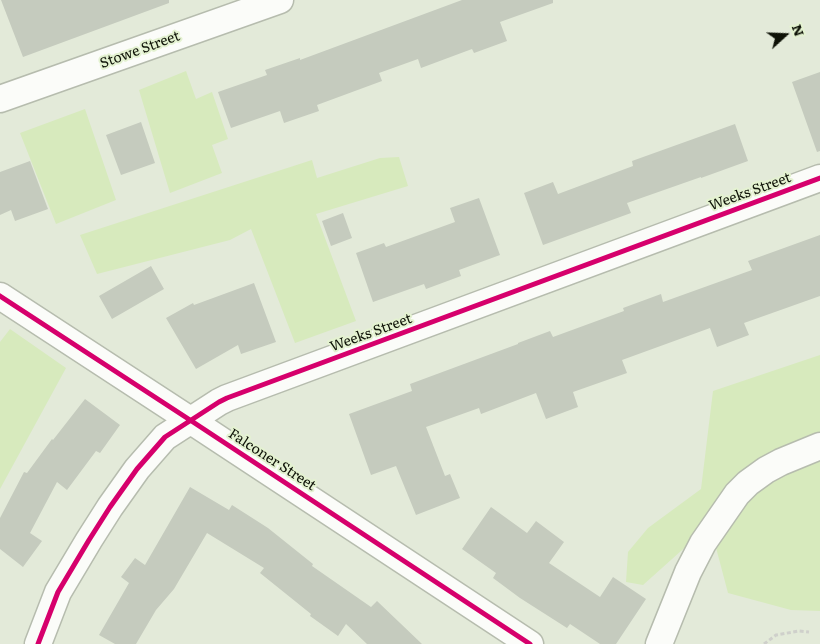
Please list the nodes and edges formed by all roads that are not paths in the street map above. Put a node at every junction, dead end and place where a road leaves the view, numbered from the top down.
1 (280, 0) edge
2 (0, 99) edge
3 (820, 178) edge
4 (0, 296) edge
5 (190, 420) junction
6 (820, 446) edge
7 (38, 644) edge
8 (530, 644) edge
9 (659, 644) edge

1 - 2 street, Stowe Street
3 - 5 street, Weeks Street
4 - 5 street, Falconer Street
5 - 7 street, Weeks Street
5 - 8 street, Falconer Street
6 - 9 street

